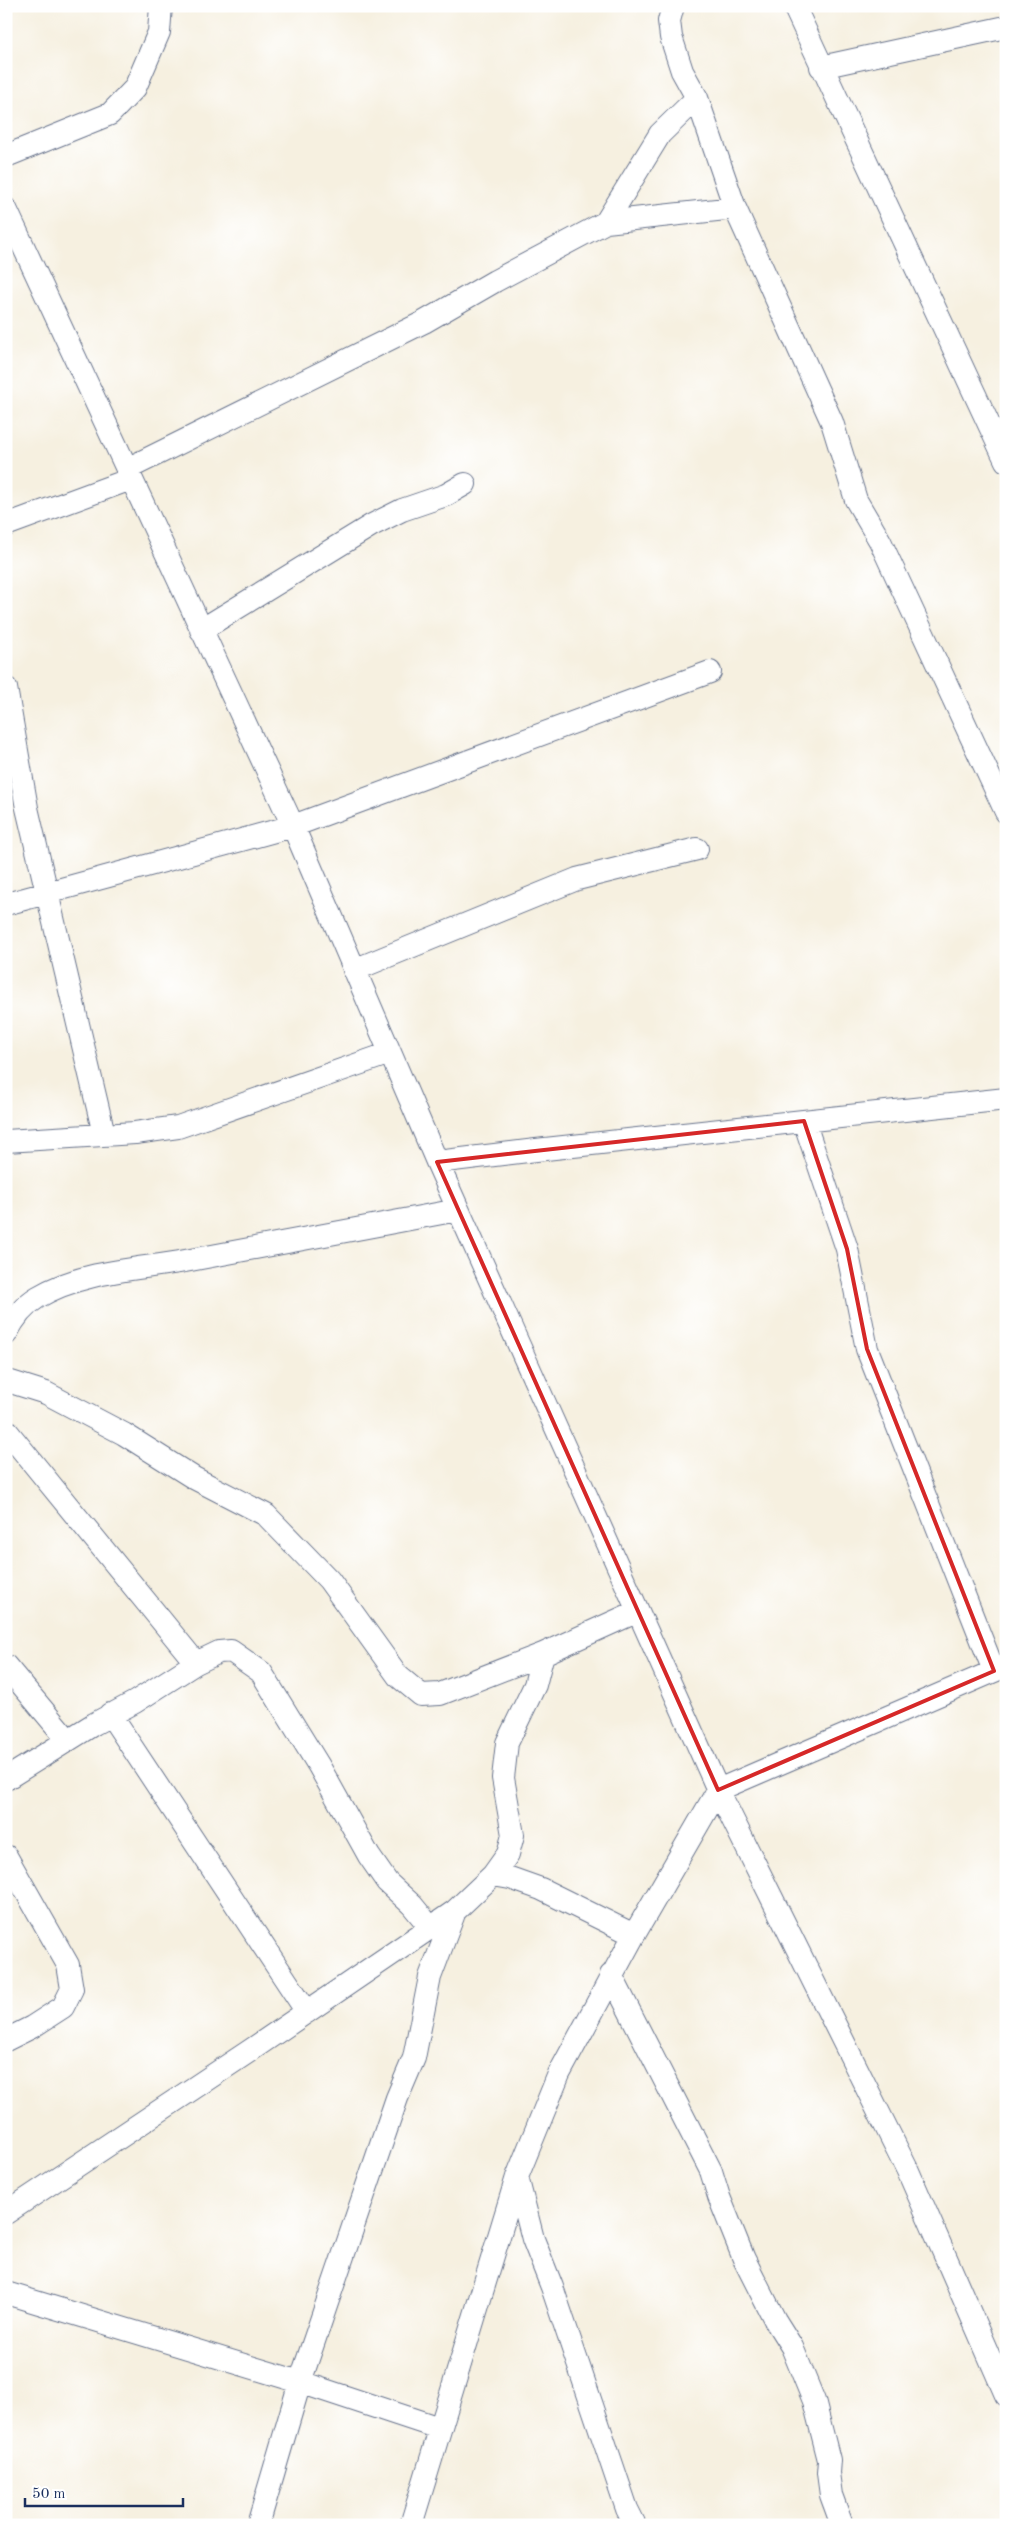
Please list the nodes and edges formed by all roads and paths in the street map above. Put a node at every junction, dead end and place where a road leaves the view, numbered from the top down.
1 (161, 6) edge
2 (673, 6) edge
3 (794, 6) edge
4 (1006, 28) edge
5 (821, 67) junction
6 (697, 98) junction
7 (6, 156) edge
8 (6, 208) edge
9 (736, 208) junction
10 (606, 222) junction
11 (1006, 461) edge
12 (129, 474) junction
13 (465, 484) dead end
14 (6, 525) edge
15 (201, 630) junction
16 (710, 672) dead end
17 (6, 688) edge
18 (1006, 812) edge
19 (293, 826) junction
20 (697, 849) dead end
21 (46, 894) junction
22 (6, 904) edge
23 (354, 970) junction
24 (390, 1053) junction
25 (1006, 1099) edge
26 (804, 1121) junction
27 (104, 1134) junction
28 (6, 1141) edge
29 (437, 1162) junction
30 (458, 1210) junction
31 (6, 1334) edge
32 (8, 1381) edge
33 (6, 1430) edge
34 (638, 1611) junction
35 (543, 1654) junction
36 (196, 1663) junction
37 (6, 1666) edge
38 (1000, 1669) edge
39 (110, 1714) junction
40 (68, 1740) junction
41 (6, 1779) edge
42 (718, 1790) junction
43 (6, 1856) edge
44 (493, 1875) junction
45 (455, 1910) junction
46 (430, 1927) junction
47 (634, 1935) junction
48 (611, 1976) junction
49 (307, 2012) junction
50 (6, 2040) edge
51 (516, 2177) junction
52 (7, 2212) edge
53 (6, 2293) edge
54 (300, 2382) junction
55 (1006, 2395) edge
56 (439, 2428) junction
57 (258, 2525) edge
58 (411, 2525) edge
59 (635, 2525) edge
60 (842, 2525) edge

1 - 7 street
2 - 6 street
3 - 5 street
4 - 5 street
5 - 11 street
6 - 9 street
6 - 10 street
8 - 12 street
9 - 10 street
9 - 18 street
10 - 12 street
12 - 14 street
12 - 15 street
13 - 15 street
15 - 19 street
16 - 19 street
17 - 21 street
19 - 21 street
19 - 23 street
20 - 23 street
21 - 22 street
21 - 27 street
23 - 24 street
24 - 27 street
24 - 29 street
25 - 26 street
26 - 29 street
26 - 38 street
27 - 28 street
29 - 30 street
30 - 31 street
30 - 34 street
32 - 35 street
33 - 36 street
34 - 35 street
34 - 42 street
35 - 44 street
36 - 39 street
36 - 46 street
37 - 40 street
38 - 42 street
39 - 40 street
39 - 49 street
40 - 41 street
42 - 47 street
42 - 55 street
43 - 50 street
44 - 45 street
44 - 47 street
45 - 46 street
45 - 54 street
46 - 49 street
47 - 48 street
48 - 51 street
48 - 60 street
49 - 52 street
51 - 56 street
51 - 59 street
53 - 54 street
54 - 56 street
54 - 57 street
56 - 58 street

